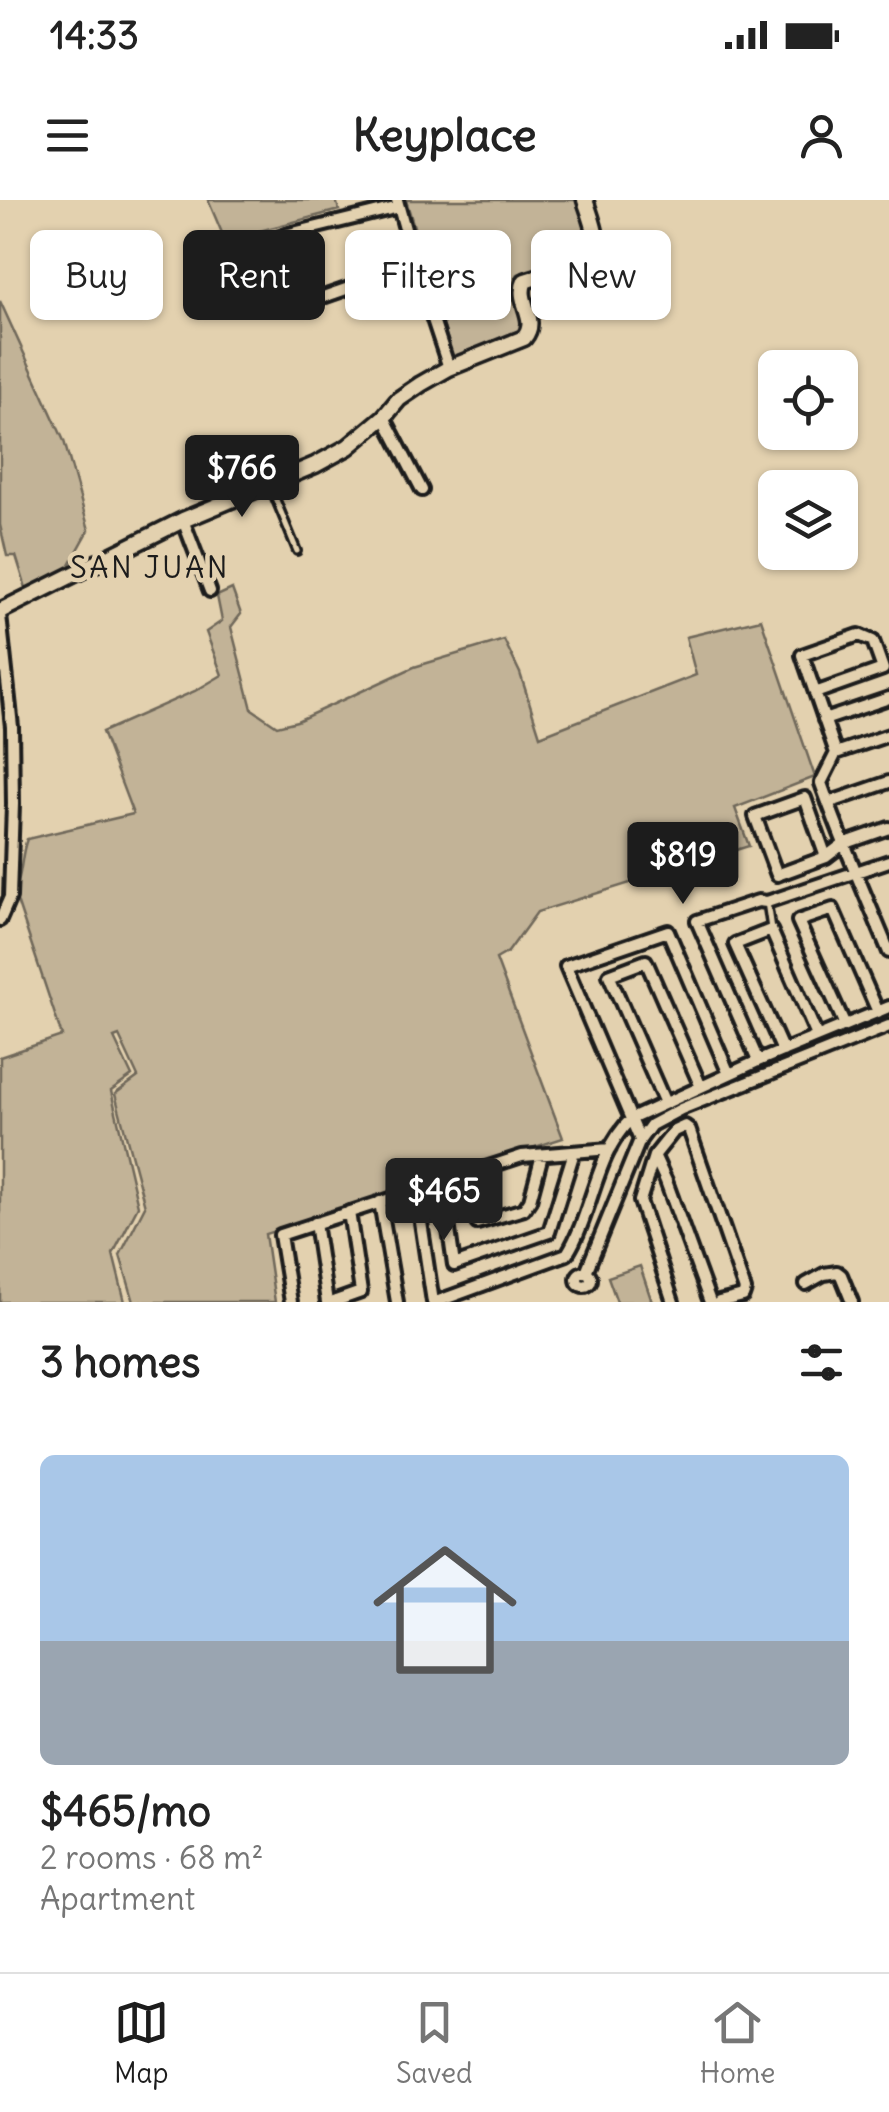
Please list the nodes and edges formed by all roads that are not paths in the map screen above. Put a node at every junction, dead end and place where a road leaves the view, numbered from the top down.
1 (585, 200) edge
2 (398, 203) edge
3 (303, 230) edge
4 (405, 230) edge
5 (345, 289) edge
6 (326, 296) dead end
7 (433, 320) edge
8 (449, 368) junction
9 (384, 417) junction
10 (270, 485) junction
11 (422, 490) dead end
12 (182, 520) junction
13 (297, 551) dead end
14 (210, 592) dead end
15 (0, 613) edge
16 (815, 693) junction
17 (889, 698) edge
18 (824, 720) junction
19 (889, 735) edge
20 (836, 753) junction
21 (889, 782) edge
22 (828, 804) junction
23 (6, 824) edge
24 (889, 828) edge
25 (843, 844) junction
26 (826, 857) junction
27 (889, 861) edge
28 (856, 871) junction
29 (767, 902) junction
30 (0, 920) edge
31 (772, 930) junction
32 (889, 952) edge
33 (884, 1010) edge
34 (844, 1025) junction
35 (889, 1026) edge
36 (818, 1036) junction
37 (784, 1051) junction
38 (758, 1062) junction
39 (729, 1074) junction
40 (701, 1087) junction
41 (665, 1103) junction
42 (631, 1119) junction
43 (640, 1140) junction
44 (610, 1149) junction
45 (574, 1152) junction
46 (542, 1154) junction
47 (654, 1156) junction
48 (468, 1173) junction
49 (442, 1181) junction
50 (416, 1189) junction
51 (380, 1202) junction
52 (349, 1212) junction
53 (315, 1223) junction
54 (806, 1284) dead end
55 (291, 1302) edge
56 (330, 1302) edge
57 (397, 1302) edge
58 (435, 1302) edge
59 (591, 1302) edge
60 (673, 1302) edge
61 (710, 1302) edge
62 (720, 1302) edge
63 (852, 1302) edge

1 - 8 street
2 - 3 street
2 - 4 street
5 - 6 street
7 - 8 street
8 - 9 street
9 - 10 street
9 - 11 street
10 - 12 street
10 - 13 lane
12 - 14 street
12 - 15 street
15 - 23 street
16 - 16 street
16 - 18 street
17 - 18 street
18 - 20 street
19 - 20 street
20 - 22 street
21 - 22 street
22 - 25 street
23 - 30 street
24 - 25 street
25 - 26 street
25 - 28 street
26 - 26 street
27 - 28 street
28 - 29 street
28 - 32 street
29 - 31 lane
29 - 38 street
31 - 36 street
31 - 37 street
33 - 34 street
33 - 34 street
34 - 36 street
35 - 43 street
36 - 37 street
37 - 38 street
38 - 39 street
39 - 40 street
39 - 42 street
40 - 41 street
40 - 41 street
41 - 42 street
42 - 43 street
42 - 44 street
43 - 59 street
44 - 45 street
44 - 58 street
45 - 46 street
45 - 49 street
46 - 48 street
46 - 48 street
47 - 60 street
47 - 61 street
47 - 62 street
48 - 49 street
49 - 50 street
50 - 51 street
50 - 58 street
51 - 52 street
51 - 57 street
52 - 53 street
52 - 56 street
53 - 55 street
53 - 56 street
54 - 63 street

